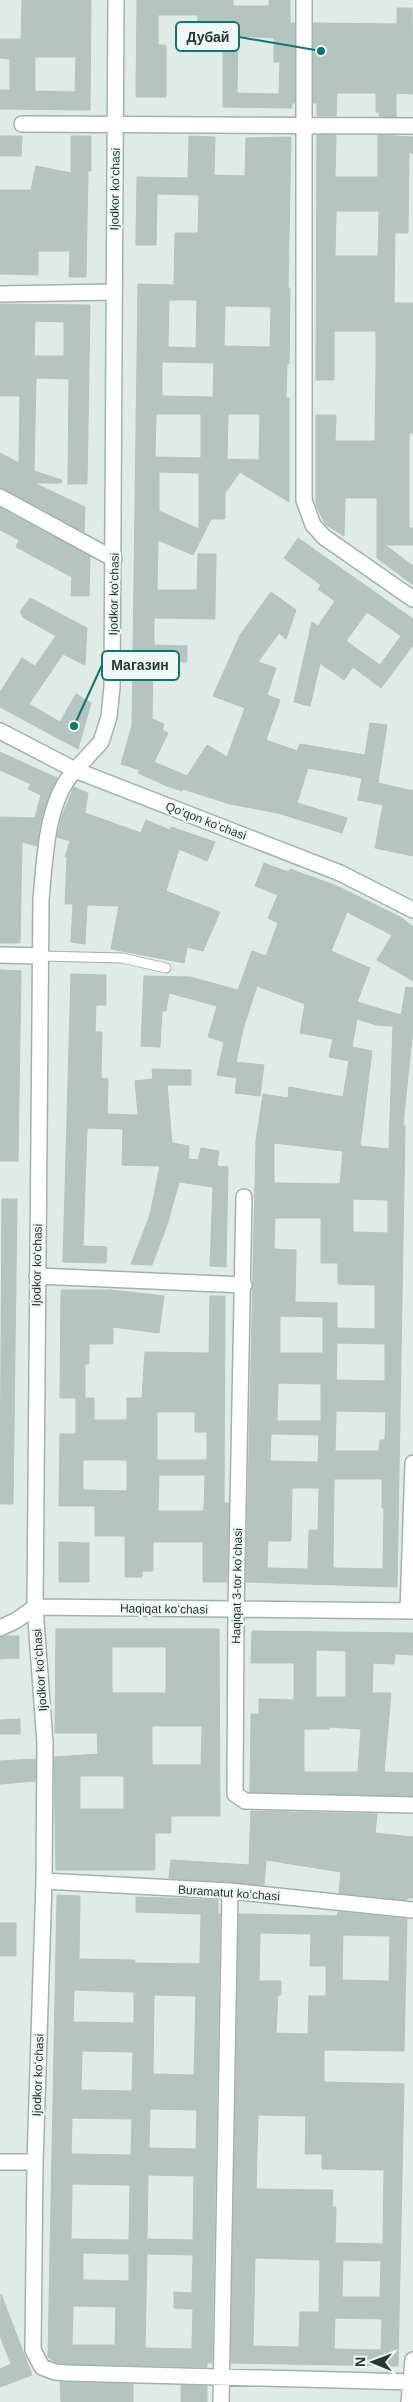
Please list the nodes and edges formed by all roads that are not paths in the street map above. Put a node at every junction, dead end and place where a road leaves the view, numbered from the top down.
1 (116, 0) edge
2 (304, 0) edge
3 (22, 124) dead end
4 (116, 125) junction
5 (304, 126) junction
6 (413, 126) edge
7 (114, 292) junction
8 (0, 294) edge
9 (0, 497) edge
10 (114, 559) junction
11 (413, 599) edge
12 (0, 731) edge
13 (75, 770) junction
14 (413, 910) edge
15 (0, 955) edge
16 (41, 956) junction
17 (166, 968) dead end
18 (244, 1197) dead end
19 (37, 1276) junction
20 (244, 1285) junction
21 (413, 1463) edge
22 (35, 1607) junction
23 (236, 1610) junction
24 (411, 1611) edge
25 (0, 1628) edge
26 (413, 1805) edge
27 (44, 1881) junction
28 (230, 1891) junction
29 (413, 1910) edge
30 (0, 2162) edge
31 (35, 2162) junction
32 (413, 2360) edge
33 (220, 2377) junction
34 (411, 2382) edge
35 (220, 2402) edge
36 (409, 2402) edge

1 - 4 street, Ijodkor koʻchasi
2 - 5 street
3 - 4 street
4 - 5 street
4 - 7 street, Ijodkor koʻchasi
5 - 6 street
5 - 11 street
7 - 8 street
7 - 10 street, Ijodkor koʻchasi
9 - 10 street
10 - 13 street, Ijodkor koʻchasi
12 - 13 street, Qoʻqon koʻchasi
13 - 14 street, Qoʻqon koʻchasi
13 - 16 street, Ijodkor koʻchasi
15 - 16 street
16 - 17 lane
16 - 19 street, Ijodkor koʻchasi
18 - 20 street, Haqiqat 3-tor koʼchasi
19 - 20 street
19 - 22 street, Ijodkor koʻchasi
20 - 23 street, Haqiqat 3-tor koʼchasi
21 - 24 street
22 - 23 street, Haqiqat koʻchasi
22 - 25 street
22 - 27 street, Ijodkor koʻchasi
23 - 24 street, Haqiqat koʻchasi
23 - 26 street, Haqiqat 3-tor koʼchasi
27 - 28 street, Buramatut koʻchasi
27 - 31 street, Ijodkor koʻchasi
28 - 29 street, Buramatut koʻchasi
28 - 33 street
30 - 31 street
31 - 33 street, Ijodkor koʻchasi
32 - 34 street
33 - 34 street, Ijodkor koʻchasi
33 - 35 street
34 - 36 street

